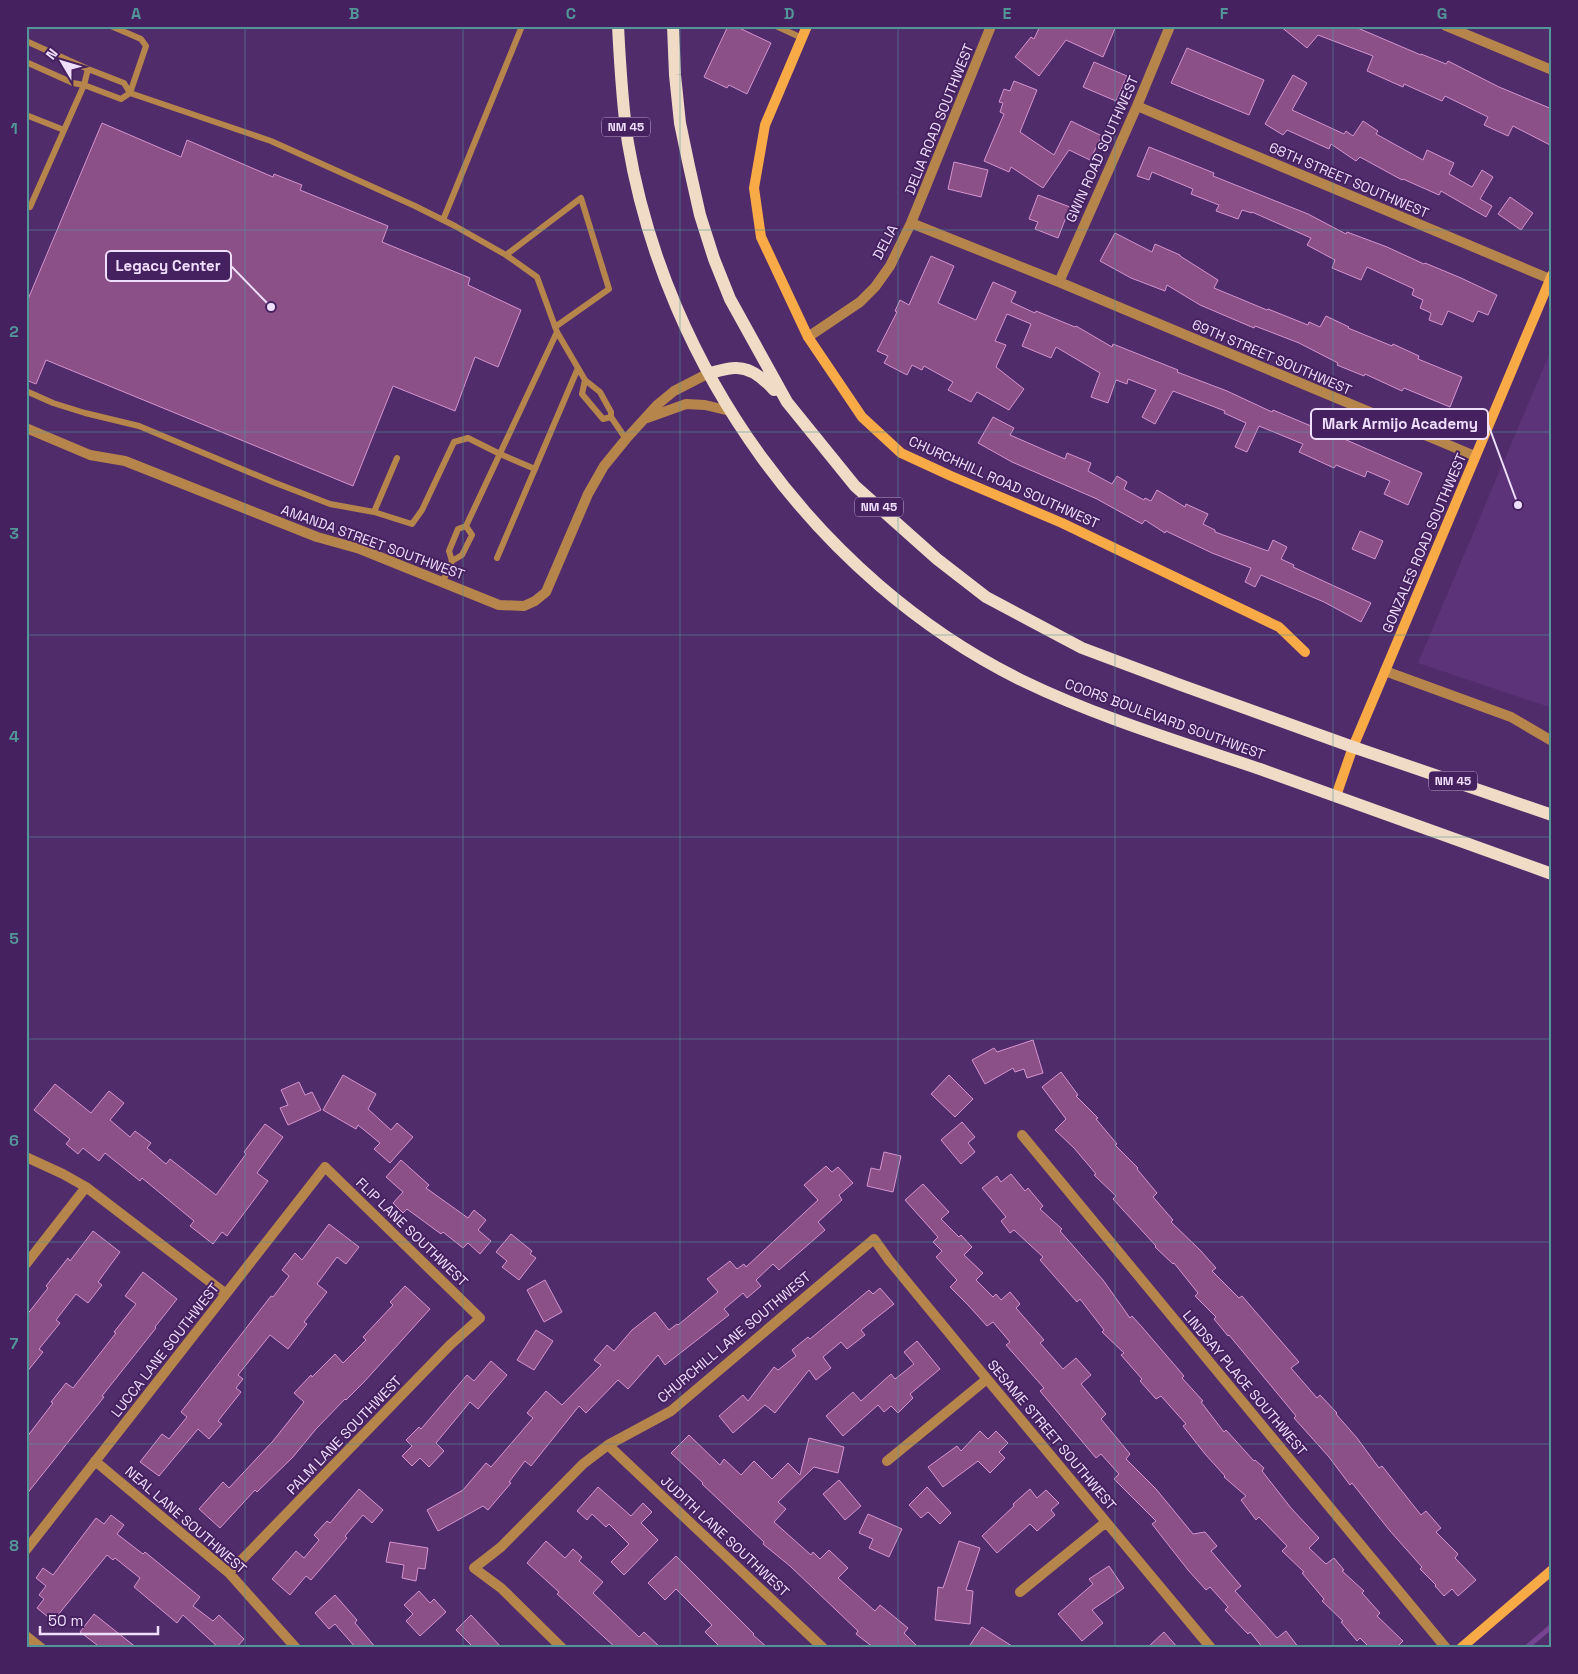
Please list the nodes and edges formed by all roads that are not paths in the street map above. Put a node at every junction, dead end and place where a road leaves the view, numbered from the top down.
1 (111, 26) edge
2 (522, 26) edge
3 (618, 26) edge
4 (673, 26) edge
5 (776, 26) edge
6 (807, 26) edge
7 (992, 26) edge
8 (1170, 26) edge
9 (1446, 26) edge
10 (802, 38) junction
11 (26, 41) edge
12 (26, 62) edge
13 (88, 69) junction
14 (1552, 70) edge
15 (84, 85) junction
16 (130, 93) junction
17 (1137, 106) junction
18 (26, 115) edge
19 (64, 130) junction
20 (26, 205) edge
21 (443, 220) junction
22 (911, 223) junction
23 (506, 255) junction
24 (1551, 277) edge
25 (1059, 282) junction
26 (556, 329) junction
27 (808, 337) junction
28 (578, 368) junction
29 (709, 374) junction
30 (585, 380) junction
31 (26, 391) edge
32 (787, 402) junction
33 (730, 412) junction
34 (612, 417) junction
35 (646, 418) junction
36 (26, 428) edge
37 (626, 439) junction
38 (500, 454) junction
39 (1475, 456) junction
40 (397, 458) dead end
41 (535, 469) junction
42 (374, 512) junction
43 (466, 526) junction
44 (497, 558) dead end
45 (452, 561) junction
46 (443, 581) junction
47 (1305, 652) dead end
48 (1385, 671) junction
49 (1552, 741) edge
50 (1353, 747) junction
51 (1336, 796) junction
52 (1552, 814) edge
53 (1552, 874) edge
54 (1022, 1136) dead end
55 (26, 1157) edge
56 (325, 1166) joint
57 (86, 1187) junction
58 (874, 1239) joint
59 (26, 1264) edge
60 (226, 1294) junction
61 (480, 1318) joint
62 (987, 1379) junction
63 (608, 1445) junction
64 (96, 1461) junction
65 (887, 1462) dead end
66 (1106, 1522) junction
67 (26, 1550) edge
68 (1552, 1570) edge
69 (229, 1573) junction
70 (1020, 1592) dead end
71 (26, 1636) edge
72 (41, 1648) edge
73 (296, 1648) edge
74 (562, 1648) edge
75 (823, 1648) edge
76 (1211, 1648) edge
77 (1446, 1648) edge
78 (1460, 1648) edge

1 - 16 lane
2 - 21 lane
3 - 29 main road, COORS BOULEVARD SOUTHWEST / NM 45
4 - 32 main road, NM 45
5 - 10 lane
6 - 10 street, CHURCHHILL ROAD SOUTHWEST
7 - 22 street, DELIA ROAD SOUTHWEST
8 - 17 street, GWIN ROAD SOUTHWEST
9 - 14 street
10 - 27 street, CHURCHHILL ROAD SOUTHWEST
11 - 13 lane
12 - 15 lane
13 - 15 lane
13 - 16 lane
15 - 16 lane
15 - 19 lane
16 - 21 lane
17 - 24 street, 68TH STREET SOUTHWEST
17 - 25 street, GWIN ROAD SOUTHWEST
18 - 19 lane
19 - 20 lane
21 - 23 lane
22 - 25 street, DELIA
22 - 27 street, DELIA
23 - 26 lane
23 - 26 lane
24 - 39 street, GONZALES ROAD SOUTHWEST
25 - 39 street, 69TH STREET SOUTHWEST
26 - 28 lane
26 - 38 lane
27 - 47 street, CHURCHHILL ROAD SOUTHWEST
28 - 30 lane
28 - 41 lane
29 - 32 main road
29 - 33 main road, COORS BOULEVARD SOUTHWEST / NM 45
29 - 35 street, AMANDA STREET SOUTHWEST
30 - 34 lane
30 - 34 lane
31 - 42 lane
32 - 50 main road, NM 45
33 - 35 street, AMANDA STREET SOUTHWEST
33 - 51 main road, COORS BOULEVARD SOUTHWEST / NM 45
34 - 37 lane
35 - 37 street, AMANDA STREET SOUTHWEST
36 - 46 street, AMANDA STREET SOUTHWEST
37 - 46 street, AMANDA STREET SOUTHWEST
38 - 41 lane
38 - 42 lane
38 - 43 lane
39 - 48 street, GONZALES ROAD SOUTHWEST
40 - 42 lane
41 - 44 lane
43 - 45 lane
43 - 45 lane
45 - 46 lane
48 - 49 street
48 - 50 street, GONZALES ROAD SOUTHWEST
50 - 51 street, GONZALES ROAD SOUTHWEST
50 - 52 main road, NM 45
51 - 53 main road, COORS BOULEVARD SOUTHWEST / NM 45
54 - 77 street, LINDSAY PLACE SOUTHWEST
55 - 57 street
56 - 60 street, LUCCA LANE SOUTHWEST
56 - 61 street, FLIP LANE SOUTHWEST
57 - 59 street
57 - 60 street
58 - 62 street, SESAME STREET SOUTHWEST
58 - 63 street, CHURCHILL LANE SOUTHWEST
60 - 64 street, LUCCA LANE SOUTHWEST
61 - 69 street, PALM LANE SOUTHWEST
62 - 65 street
62 - 66 street, SESAME STREET SOUTHWEST
63 - 74 street, CHURCHILL LANE SOUTHWEST
63 - 75 street, JUDITH LANE SOUTHWEST
64 - 67 street, LUCCA LANE SOUTHWEST
64 - 69 street, NEAL LANE SOUTHWEST
66 - 70 street
66 - 76 street, SESAME STREET SOUTHWEST
68 - 78 street
69 - 73 street, NEAL LANE SOUTHWEST
71 - 72 street

